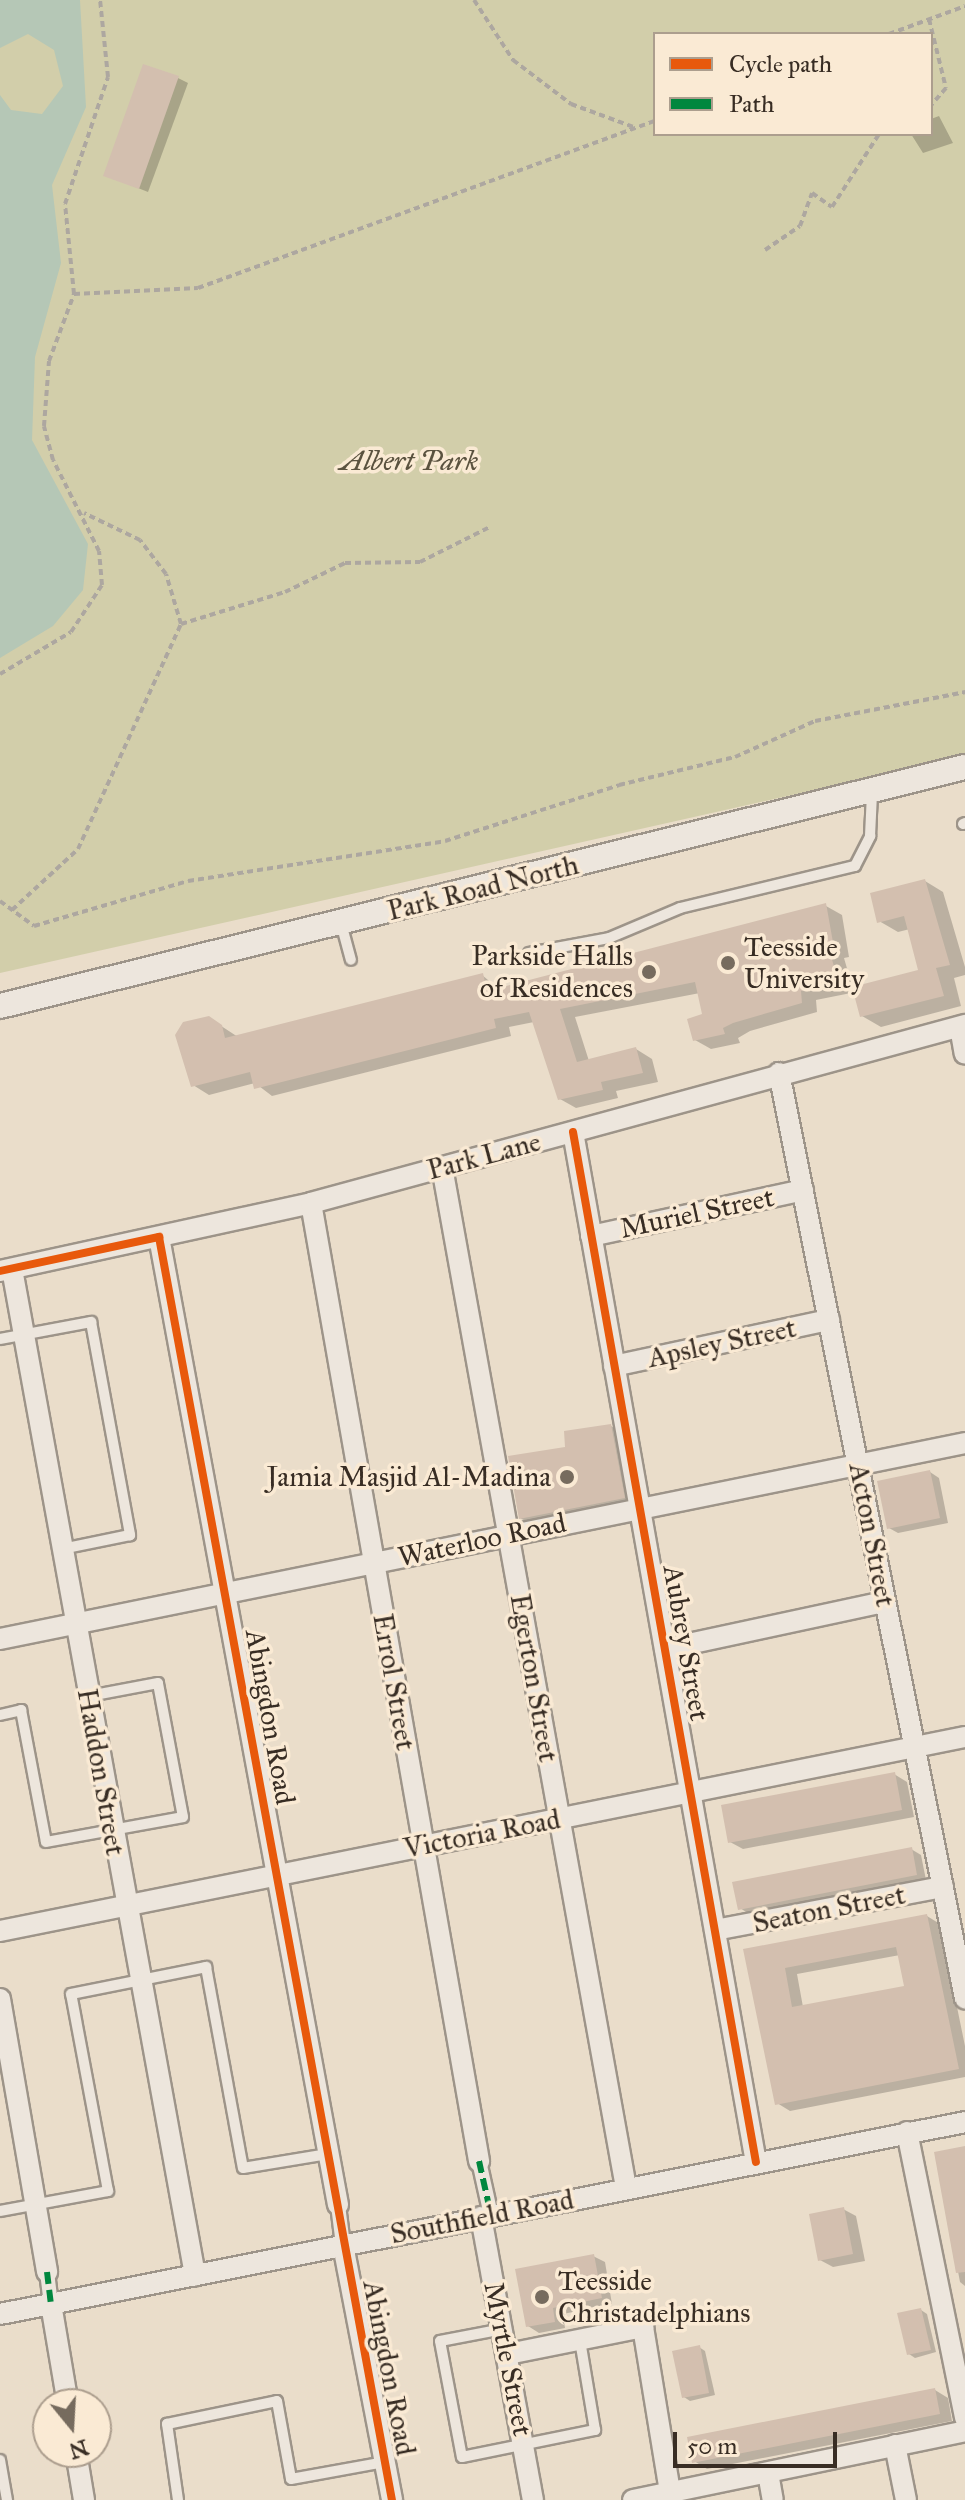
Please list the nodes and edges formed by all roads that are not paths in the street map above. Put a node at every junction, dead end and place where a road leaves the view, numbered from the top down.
1 (965, 767) edge
2 (872, 794) junction
3 (341, 923) junction
4 (529, 953) dead end
5 (351, 960) dead end
6 (0, 1006) edge
7 (962, 1026) edge
8 (965, 1054) edge
9 (779, 1073) junction
10 (573, 1132) junction
11 (442, 1167) junction
12 (803, 1190) junction
13 (311, 1203) junction
14 (591, 1236) junction
15 (159, 1237) junction
16 (6, 1270) edge
17 (829, 1320) junction
18 (24, 1334) junction
19 (0, 1339) edge
20 (614, 1366) junction
21 (965, 1443) edge
22 (857, 1463) junction
23 (640, 1508) junction
24 (509, 1535) junction
25 (62, 1549) junction
26 (373, 1562) junction
27 (225, 1593) junction
28 (885, 1602) junction
29 (75, 1624) junction
30 (0, 1639) edge
31 (665, 1649) junction
32 (88, 1696) junction
33 (0, 1715) edge
34 (965, 1737) edge
35 (914, 1747) junction
36 (690, 1792) junction
37 (560, 1818) junction
38 (112, 1830) junction
39 (423, 1846) junction
40 (277, 1876) junction
41 (943, 1887) junction
42 (125, 1907) junction
43 (715, 1930) junction
44 (0, 1931) edge
45 (139, 1980) junction
46 (965, 1998) edge
47 (0, 1999) edge
48 (965, 2122) edge
49 (907, 2132) junction
50 (328, 2154) junction
51 (479, 2161) joint
52 (756, 2162) junction
53 (626, 2188) junction
54 (35, 2204) junction
55 (338, 2205) joint
56 (0, 2211) edge
57 (486, 2216) junction
58 (343, 2245) junction
59 (47, 2272) joint
60 (195, 2275) junction
61 (51, 2304) junction
62 (0, 2314) edge
63 (503, 2329) junction
64 (580, 2340) junction
65 (508, 2354) junction
66 (65, 2388) edge
67 (965, 2418) edge
68 (965, 2431) edge
69 (524, 2445) junction
70 (895, 2445) junction
71 (0, 2460) edge
72 (385, 2462) junction
73 (79, 2468) edge
74 (768, 2473) junction
75 (670, 2492) junction
76 (7, 2500) edge
77 (84, 2500) edge
78 (178, 2500) edge
79 (392, 2500) edge
80 (533, 2500) edge
81 (633, 2500) edge
82 (773, 2500) edge
83 (906, 2500) edge

1 - 2 street, Park Road North
2 - 3 street, Park Road North
2 - 4 lane
3 - 5 lane
3 - 6 street, Park Road North
7 - 8 street
7 - 9 street, Park Lane
9 - 10 street, Park Lane
9 - 12 street, Acton Street
10 - 11 street, Park Lane
10 - 14 street, Aubrey Street
11 - 13 street, Park Lane
11 - 24 street, Egerton Street
12 - 14 street, Muriel Street
12 - 17 street, Acton Street
13 - 15 street, Park Lane
13 - 26 street, Errol Street
14 - 20 street, Aubrey Street
15 - 16 street, Park Lane
15 - 27 street, Abingdon Road
16 - 18 street, Haddon Street
17 - 20 street, Apsley Street
17 - 22 street, Acton Street
18 - 19 lane
18 - 25 street, Haddon Street
18 - 25 lane
20 - 23 street, Aubrey Street
21 - 22 street, Waterloo Road
22 - 23 street, Waterloo Road
22 - 28 street, Acton Street
23 - 24 street, Waterloo Road
23 - 31 street, Aubrey Street
24 - 26 street, Waterloo Road
24 - 37 street, Egerton Street
25 - 29 street, Haddon Street
26 - 27 street, Waterloo Road
26 - 39 street, Errol Street
27 - 29 street, Waterloo Road
27 - 40 street, Abingdon Road
28 - 31 street
28 - 35 street, Acton Street
29 - 30 street, Waterloo Road
29 - 32 street, Haddon Street
31 - 36 street, Aubrey Street
32 - 38 street, Haddon Street
32 - 38 lane
33 - 38 lane
34 - 35 street, Victoria Road
35 - 36 street, Victoria Road
35 - 41 street, Acton Street
36 - 37 street, Victoria Road
36 - 43 street, Aubrey Street
37 - 39 street, Victoria Road
37 - 53 street, Egerton Street
38 - 42 street, Haddon Street
39 - 40 street, Victoria Road
39 - 51 street, Errol Street
40 - 42 street, Victoria Road
40 - 50 street, Abingdon Road
41 - 43 street, Seaton Street
41 - 46 street, Acton Street
42 - 44 street, Victoria Road
42 - 45 street, Haddon Street
43 - 52 street, Aubrey Street
45 - 50 lane
45 - 54 lane
45 - 60 street, Haddon Street
47 - 54 street
48 - 49 street, Southfield Road
49 - 52 street, Southfield Road
49 - 67 street
50 - 55 street, Abingdon Road
51 - 57 street
52 - 53 street, Southfield Road
53 - 57 street, Southfield Road
54 - 56 lane
54 - 59 street
55 - 58 street
57 - 58 street, Southfield Road
57 - 63 street, Myrtle Street
58 - 60 street, Southfield Road
58 - 72 street, Abingdon Road
59 - 61 street
60 - 61 street, Southfield Road
61 - 62 street, Southfield Road
61 - 66 street
63 - 65 street, Myrtle Street
63 - 69 lane
64 - 65 street
64 - 69 lane
64 - 75 street
65 - 69 street, Myrtle Street
68 - 70 street
69 - 80 street, Myrtle Street
70 - 74 street
70 - 83 street
71 - 76 lane
72 - 78 lane
72 - 79 street, Abingdon Road
73 - 77 street
74 - 75 street
74 - 82 street
75 - 81 street

